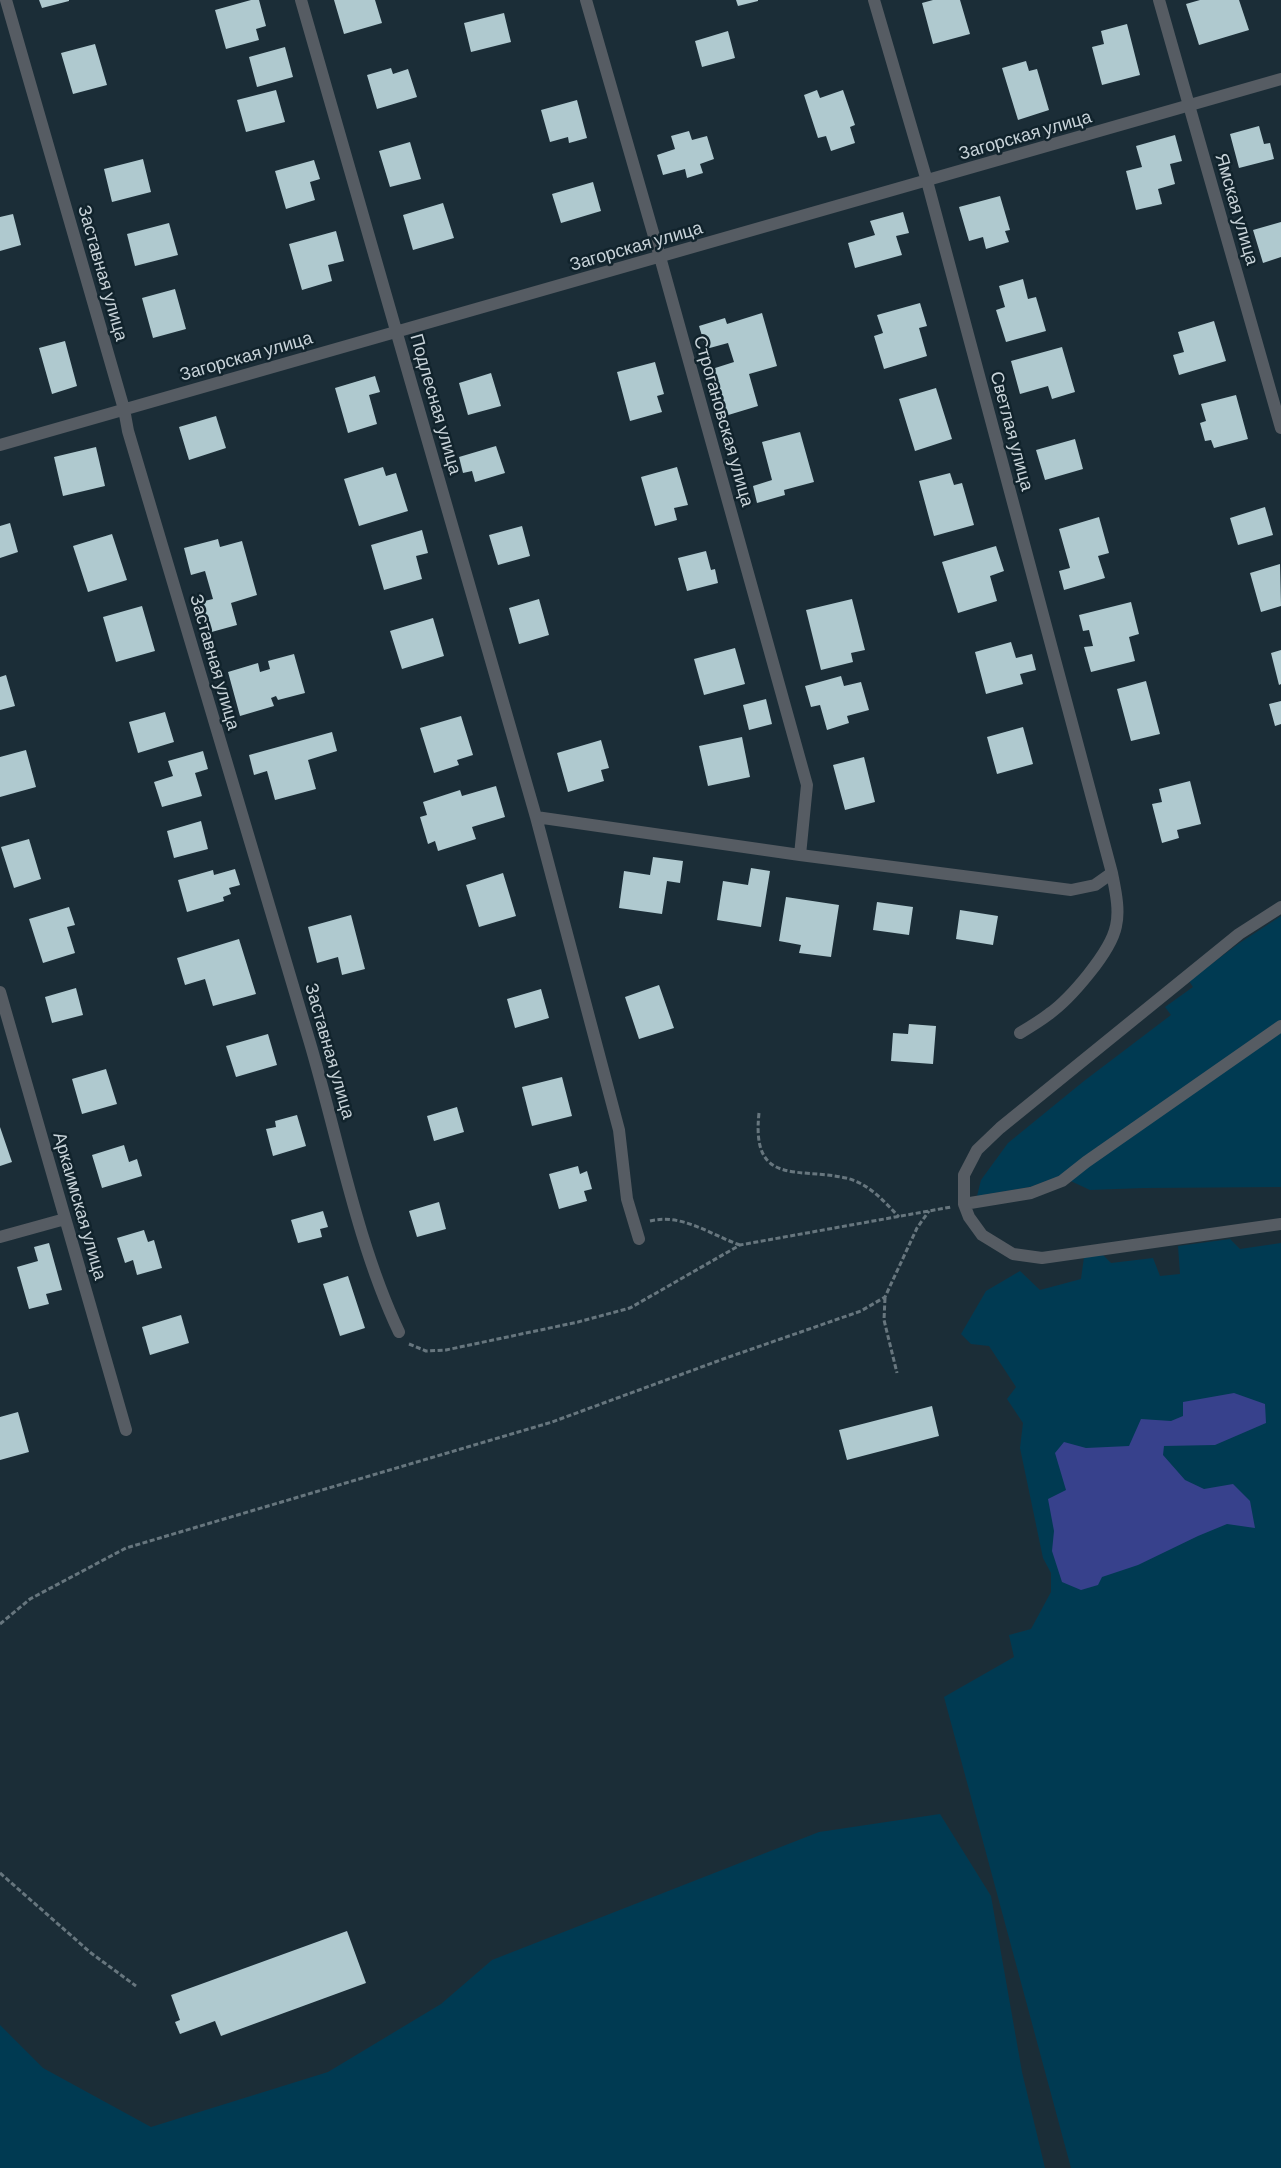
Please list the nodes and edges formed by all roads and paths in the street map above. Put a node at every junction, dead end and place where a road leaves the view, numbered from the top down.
1 (6, 0) edge
2 (301, 0) edge
3 (586, 0) edge
4 (874, 0) edge
5 (1159, 0) edge
6 (1281, 79) edge
7 (1190, 106) junction
8 (927, 181) junction
9 (660, 257) junction
10 (397, 332) junction
11 (124, 409) junction
12 (1281, 428) edge
13 (0, 445) edge
14 (536, 817) junction
15 (800, 855) junction
16 (1112, 873) junction
17 (1281, 907) edge
18 (0, 992) edge
19 (1281, 1026) edge
20 (1020, 1033) dead end
21 (759, 1113) dead end
22 (964, 1204) junction
23 (928, 1211) junction
24 (899, 1217) junction
25 (65, 1219) junction
26 (1281, 1224) edge
27 (634, 1225) junction
28 (0, 1237) edge
29 (639, 1239) dead end
30 (740, 1245) junction
31 (885, 1297) junction
32 (399, 1332) joint
33 (897, 1373) dead end
34 (126, 1430) dead end
35 (0, 1624) edge
36 (0, 1873) edge
37 (136, 1986) dead end

1 - 11 street, Заставная улица
2 - 10 street, Подлесная улица
3 - 9 street, Строгановская улица
4 - 8 street, Светлая улица
5 - 7 street, Ямская улица
6 - 7 street, Загорская улица
7 - 8 street, Загорская улица
7 - 12 street, Ямская улица
8 - 9 street, Загорская улица
8 - 16 street, Светлая улица
9 - 10 street, Загорская улица
9 - 15 street, Строгановская улица
10 - 11 street, Загорская улица
10 - 14 street, Подлесная улица
11 - 13 street, Загорская улица
11 - 32 street, Заставная улица
14 - 15 street
14 - 27 street, Подлесная улица
15 - 16 street
16 - 20 street, Светлая улица
17 - 22 street
18 - 25 street, Аркаимская улица
19 - 22 street
21 - 24 path
22 - 23 path
22 - 26 street
23 - 24 path
23 - 31 path
24 - 30 path
25 - 28 street
25 - 34 street, Аркаимская улица
27 - 29 street, Подлесная улица
27 - 30 path
30 - 32 path
31 - 33 path
31 - 35 path
36 - 37 path

